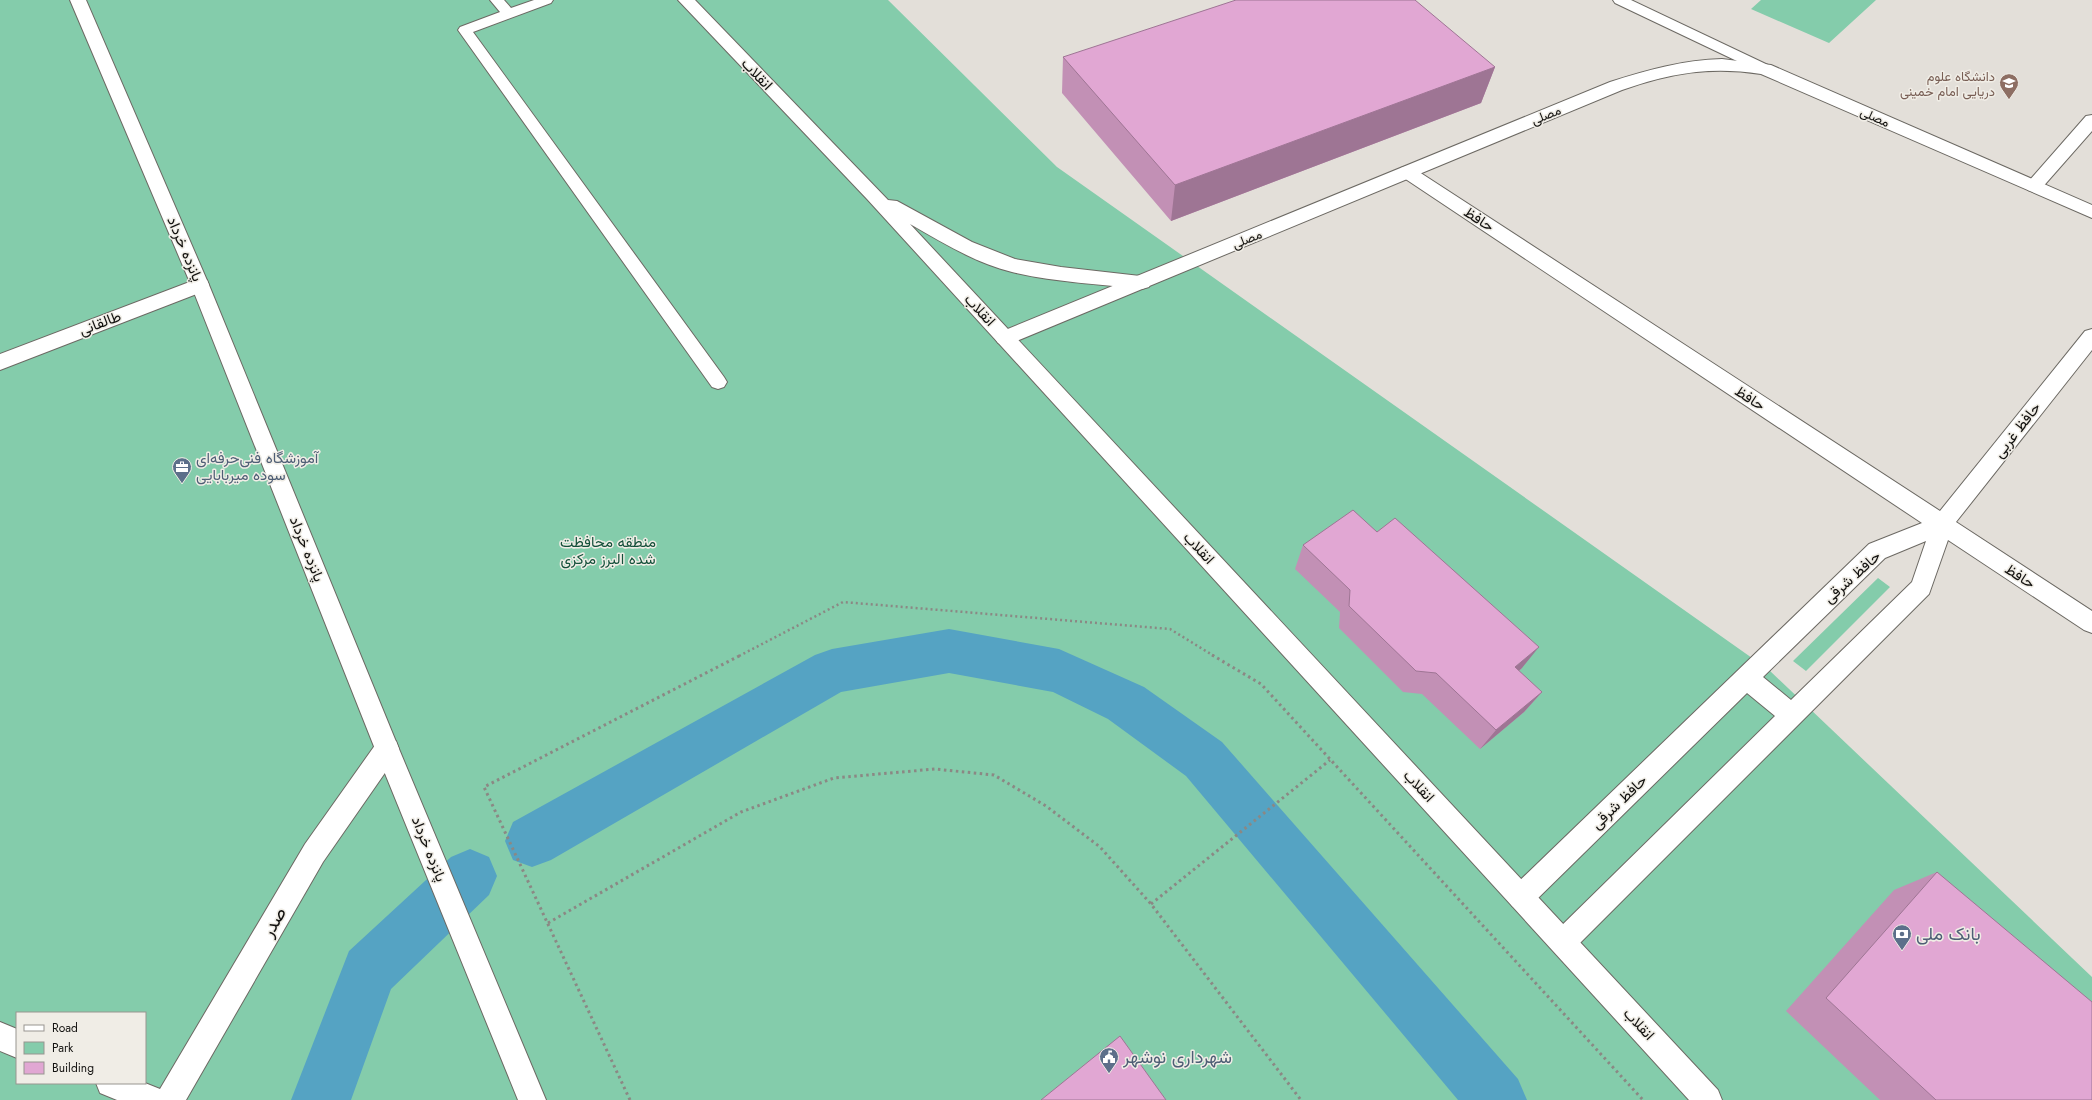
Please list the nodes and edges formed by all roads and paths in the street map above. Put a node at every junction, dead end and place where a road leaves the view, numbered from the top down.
1 (78, 0) edge
2 (497, 0) edge
3 (546, 0) edge
4 (686, 0) edge
5 (1620, 0) edge
6 (508, 14) junction
7 (1765, 69) junction
8 (2092, 120) edge
9 (1407, 172) junction
10 (2034, 186) junction
11 (872, 195) junction
12 (2092, 212) edge
13 (1142, 282) junction
14 (200, 285) junction
15 (2092, 336) edge
16 (1005, 338) junction
17 (0, 362) edge
18 (718, 382) dead end
19 (1942, 524) junction
20 (2092, 623) edge
21 (1746, 678) junction
22 (1792, 716) junction
23 (387, 749) junction
24 (1330, 760) junction
25 (1521, 897) junction
26 (1151, 904) junction
27 (548, 923) junction
28 (1563, 942) junction
29 (0, 1036) edge
30 (16, 1044) edge
31 (112, 1084) edge
32 (151, 1100) edge
33 (170, 1100) edge
34 (532, 1100) edge
35 (630, 1100) edge
36 (1301, 1100) edge
37 (1643, 1100) edge
38 (1708, 1100) edge

1 - 14 street, پانزده خرداد
2 - 6 lane
3 - 6 lane
4 - 11 street, انقلاب
5 - 7 lane
6 - 18 lane
7 - 9 street, مصلی
7 - 10 street, مصلی
8 - 10 street
9 - 13 street, مصلی
9 - 19 street, حافظ
10 - 12 street, مصلی
11 - 13 street
11 - 16 street, انقلاب
13 - 16 street, مصلی
14 - 17 street, طالقانی
14 - 23 street, پانزده خرداد
15 - 19 street, حافظ غربی
16 - 25 street, انقلاب
19 - 20 street, حافظ
19 - 21 street, حافظ شرقی
19 - 22 street
21 - 22 street
21 - 25 street, حافظ شرقی
22 - 28 street
23 - 33 street, صدر
23 - 34 street, پانزده خرداد
24 - 26 path
24 - 27 path
24 - 37 path
25 - 28 street, انقلاب
26 - 27 path
26 - 36 path
27 - 35 path
28 - 38 street, انقلاب
29 - 30 street
31 - 32 street

